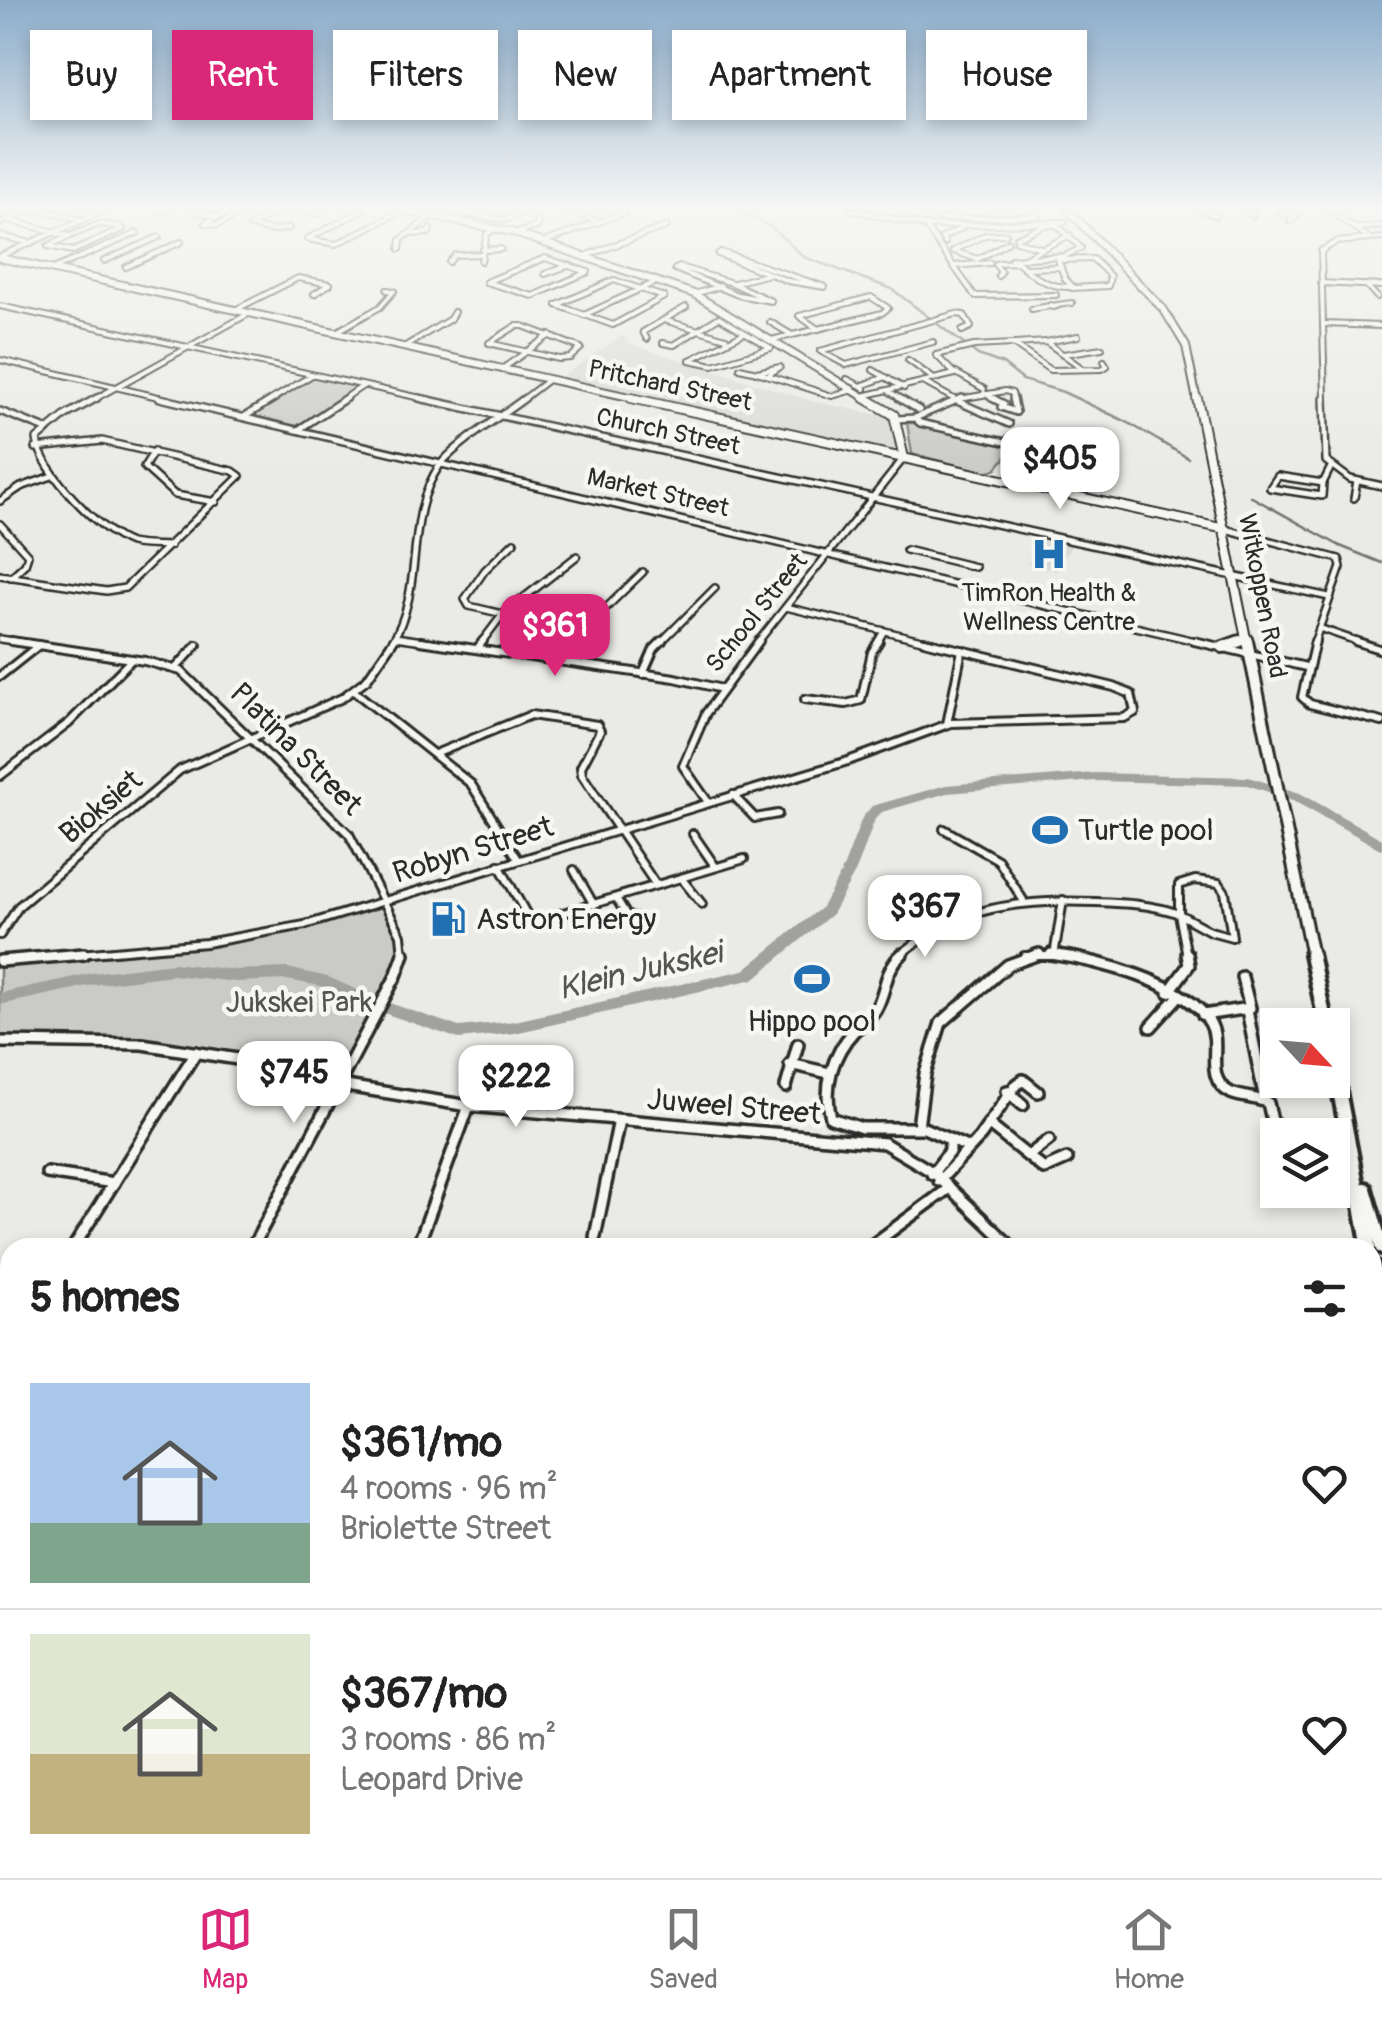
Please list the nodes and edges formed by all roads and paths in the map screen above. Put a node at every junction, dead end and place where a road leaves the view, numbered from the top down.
1 (179, 298) edge
2 (259, 298) edge
3 (386, 298) edge
4 (574, 298) edge
5 (617, 298) edge
6 (663, 298) edge
7 (700, 298) edge
8 (741, 298) edge
9 (763, 298) edge
10 (869, 298) edge
11 (872, 298) edge
12 (1040, 298) edge
13 (1047, 298) edge
14 (1153, 298) edge
15 (1322, 298) edge
16 (1072, 302) dead end
17 (0, 306) edge
18 (1054, 306) junction
19 (686, 307) dead end
20 (1032, 308) dead end
21 (234, 310) junction
22 (454, 312) dead end
23 (250, 313) junction
24 (1068, 314) dead end
25 (584, 315) junction
26 (664, 320) junction
27 (770, 322) dead end
28 (1323, 324) junction
29 (1382, 326) edge
30 (752, 328) junction
31 (818, 328) junction
32 (698, 330) junction
33 (962, 331) dead end
34 (336, 332) junction
35 (743, 333) junction
36 (792, 335) junction
37 (550, 336) junction
38 (1078, 336) dead end
39 (727, 338) junction
40 (646, 339) dead end
41 (771, 340) junction
42 (933, 342) dead end
43 (1046, 342) junction
44 (663, 344) dead end
45 (1013, 344) junction
46 (189, 347) junction
47 (404, 347) junction
48 (1102, 348) dead end
49 (526, 352) junction
50 (1063, 354) junction
51 (0, 360) edge
52 (832, 360) junction
53 (908, 360) dead end
54 (1115, 362) dead end
55 (812, 365) junction
56 (740, 368) dead end
57 (1082, 368) junction
58 (502, 369) junction
59 (873, 370) dead end
60 (757, 372) junction
61 (956, 373) junction
62 (312, 375) junction
63 (768, 376) junction
64 (806, 377) dead end
65 (886, 377) junction
66 (847, 378) dead end
67 (934, 379) junction
68 (548, 380) junction
69 (923, 382) junction
70 (794, 384) junction
71 (363, 386) junction
72 (116, 387) junction
73 (904, 388) junction
74 (860, 390) junction
75 (984, 391) junction
76 (890, 392) junction
77 (832, 396) junction
78 (1014, 397) junction
79 (955, 400) junction
80 (1000, 401) junction
81 (844, 405) dead end
82 (920, 410) dead end
83 (0, 412) edge
84 (499, 416) junction
85 (244, 417) junction
86 (915, 418) junction
87 (896, 419) junction
88 (1009, 424) dead end
89 (46, 429) junction
90 (298, 430) junction
91 (1014, 436) dead end
92 (36, 448) junction
93 (154, 451) junction
94 (904, 458) junction
95 (440, 463) junction
96 (1332, 468) junction
97 (52, 476) junction
98 (1357, 481) junction
99 (1322, 483) junction
100 (1382, 486) edge
101 (872, 498) junction
102 (1354, 498) dead end
103 (0, 501) edge
104 (216, 502) junction
105 (0, 524) edge
106 (1225, 530) junction
107 (514, 542) dead end
108 (170, 546) junction
109 (906, 550) dead end
110 (830, 554) junction
111 (577, 556) dead end
112 (936, 558) junction
113 (975, 567) dead end
114 (643, 572) dead end
115 (0, 575) edge
116 (1234, 576) junction
117 (11, 577) junction
118 (923, 577) junction
119 (716, 588) dead end
120 (1329, 597) junction
121 (786, 607) junction
122 (503, 614) junction
123 (1319, 628) junction
124 (884, 631) junction
125 (395, 637) junction
126 (1247, 638) junction
127 (0, 639) edge
128 (39, 645) junction
129 (197, 645) dead end
130 (1222, 648) junction
131 (477, 649) junction
132 (962, 650) junction
133 (1382, 650) edge
134 (1250, 654) junction
135 (132, 659) junction
136 (559, 662) junction
137 (1306, 666) junction
138 (175, 669) junction
139 (642, 674) junction
140 (0, 676) edge
141 (722, 689) junction
142 (354, 690) junction
143 (806, 699) dead end
144 (1382, 722) edge
145 (947, 724) junction
146 (250, 738) junction
147 (434, 754) junction
148 (0, 776) edge
149 (733, 794) junction
150 (708, 802) junction
151 (778, 814) dead end
152 (618, 829) junction
153 (944, 829) dead end
154 (693, 834) dead end
155 (518, 859) junction
156 (744, 860) dead end
157 (499, 865) junction
158 (716, 866) junction
159 (574, 870) dead end
160 (681, 878) junction
161 (656, 885) junction
162 (616, 898) junction
163 (1022, 900) junction
164 (1063, 900) junction
165 (384, 901) junction
166 (702, 904) dead end
167 (594, 905) junction
168 (1176, 913) junction
169 (640, 918) dead end
170 (0, 935) edge
171 (1054, 956) junction
172 (0, 961) edge
173 (1242, 977) dead end
174 (1174, 994) junction
175 (1322, 1008) edge
176 (1247, 1010) junction
177 (1203, 1015) junction
178 (1152, 1027) dead end
179 (0, 1042) edge
180 (798, 1044) dead end
181 (196, 1052) junction
182 (790, 1064) junction
183 (829, 1073) junction
184 (339, 1084) junction
185 (786, 1087) dead end
186 (1008, 1091) junction
187 (1038, 1092) dead end
188 (1341, 1098) edge
189 (1265, 1100) junction
190 (1023, 1105) dead end
191 (469, 1106) junction
192 (1270, 1118) edge
193 (619, 1120) junction
194 (988, 1124) junction
195 (918, 1127) junction
196 (951, 1140) junction
197 (1049, 1140) dead end
198 (1352, 1147) junction
199 (969, 1148) junction
200 (949, 1152) junction
201 (1028, 1156) junction
202 (1066, 1158) dead end
203 (922, 1165) junction
204 (47, 1173) dead end
205 (936, 1177) junction
206 (114, 1183) junction
207 (948, 1189) junction
208 (595, 1236) dead end
209 (79, 1238) edge
210 (257, 1238) edge
211 (421, 1238) edge
212 (882, 1238) edge
213 (1002, 1238) edge
214 (1367, 1238) edge
215 (1379, 1238) edge

1 - 21 street, Pritchard Street
2 - 21 street
3 - 34 street
4 - 25 street
5 - 25 street
6 - 25 street
7 - 30 street
8 - 9 street
10 - 31 street
11 - 31 street
12 - 18 street
13 - 18 street
14 - 106 street, Witkoppen Road
15 - 28 street
16 - 18 street
17 - 46 street, Church Street
18 - 20 street
18 - 24 street
19 - 26 street
21 - 23 street, Pritchard Street
22 - 47 street
23 - 34 street, Pritchard Street
23 - 46 street
26 - 32 street
26 - 40 street
27 - 36 street
28 - 29 street
28 - 96 street
30 - 35 street
30 - 41 street
31 - 36 street
32 - 35 street
32 - 39 street
32 - 44 street
33 - 52 street
34 - 47 street, Pritchard Street
35 - 39 street
35 - 39 street
36 - 41 street
37 - 49 street
37 - 49 street
37 - 49 street
38 - 43 street
41 - 55 street
42 - 52 street
43 - 45 street
43 - 50 street
45 - 57 street
45 - 61 street
46 - 62 street, Church Street
46 - 72 street
47 - 58 street, Pritchard Street
48 - 50 street
49 - 58 street
50 - 57 street
51 - 72 street, Market Street
52 - 55 street
53 - 67 street
54 - 57 street
55 - 74 street
56 - 60 street
58 - 68 street, Pritchard Street
59 - 65 street
60 - 63 street
60 - 63 street
61 - 67 street
61 - 75 street
62 - 71 street, Church Street
62 - 85 street
63 - 70 street
64 - 70 street
65 - 73 street
65 - 74 street
66 - 74 street
67 - 69 street
68 - 84 street
68 - 94 street, Pritchard Street
69 - 73 street
69 - 79 street
70 - 77 street
71 - 84 street, Church Street
71 - 90 street
72 - 85 street, Market Street
72 - 89 street
73 - 76 street
74 - 76 street
74 - 77 street
74 - 87 street
75 - 78 street
75 - 79 street
75 - 80 street
76 - 82 street
77 - 81 street
78 - 80 street
78 - 80 street
79 - 86 street
79 - 88 street
83 - 89 street
84 - 95 street
84 - 101 street, Church Street
85 - 90 street, Market Street
86 - 87 street
86 - 91 street
87 - 94 street
89 - 92 street
90 - 95 street, Market Street
92 - 93 street
92 - 97 street
93 - 104 street
93 - 104 street
94 - 101 street, School Street
94 - 106 street, Pritchard Street
95 - 110 street, Market Street
95 - 125 street
96 - 98 street
96 - 99 street
97 - 103 street
97 - 108 street
98 - 100 street
98 - 102 street
99 - 99 street
101 - 110 street, School Street
101 - 116 street, Church Street
104 - 108 street
105 - 117 street
106 - 116 street, Witkoppen Road
106 - 120 street, Pritchard Street
107 - 122 street
108 - 117 street
109 - 112 street
110 - 118 street, Market Street
110 - 121 street, School Street
111 - 122 street
112 - 113 street
112 - 118 street
114 - 136 street
115 - 117 street
116 - 120 street, Church Street
116 - 126 street, Witkoppen Road
118 - 130 street, Market Street
119 - 139 street
120 - 123 street
121 - 124 street
121 - 141 street, School Street
122 - 131 street
123 - 133 street
123 - 137 street
124 - 132 street
124 - 143 street
125 - 131 street
125 - 142 street
126 - 130 street
126 - 134 street, Witkoppen Road
127 - 128 street, Platina Street
128 - 135 street, Platina Street
128 - 140 street
129 - 138 street
130 - 134 street, Market Street
131 - 136 street
132 - 145 street
132 - 145 street, Robyn Street
134 - 137 street, Market Street
134 - 175 street, Witkoppen Road
135 - 138 street, Platina Street
135 - 148 street
136 - 139 street
137 - 144 street
138 - 146 street, Platina Street
139 - 141 street
141 - 150 street, School Street
142 - 146 street, Bioksiet
142 - 147 street
145 - 149 street, Robyn Street
146 - 165 street, Platina Street
146 - 170 street, Bioksiet
147 - 152 street
147 - 155 street
149 - 150 street, Robyn Street
149 - 151 street
150 - 152 street, Robyn Street
152 - 155 street, Robyn Street
152 - 161 street
153 - 163 street
154 - 158 street
155 - 157 street, Robyn Street
156 - 158 street
157 - 165 street, Robyn Street
157 - 167 street
158 - 160 street
159 - 167 street
160 - 161 street
160 - 166 street
161 - 162 street
162 - 167 street
162 - 169 street
163 - 164 street
163 - 183 street
164 - 168 street
164 - 171 street
165 - 172 street, Robyn Street
165 - 184 street, Platina Street
168 - 168 street
168 - 174 street
171 - 174 street
171 - 195 street
173 - 176 street
174 - 177 street
174 - 178 street
176 - 177 street
176 - 189 street
177 - 189 street
179 - 181 street, Juweel Street
180 - 182 street
181 - 184 street, Juweel Street
181 - 206 street
182 - 183 street
182 - 185 street
183 - 195 street
184 - 191 street, Juweel Street
184 - 210 street, Platina Street
186 - 187 street
186 - 190 street
186 - 194 street
188 - 198 street
189 - 192 street
191 - 193 street, Juweel Street
191 - 211 street
193 - 203 street, Juweel Street
193 - 208 street
194 - 199 street
194 - 201 street
195 - 196 street
196 - 199 street
196 - 200 street
197 - 201 street
198 - 214 street
198 - 215 street
199 - 205 street
200 - 203 street
200 - 205 street
201 - 202 street
203 - 205 street, Juweel Street
204 - 206 street
205 - 207 street, Juweel Street
206 - 209 street
207 - 212 street
207 - 213 street, Juweel Street

